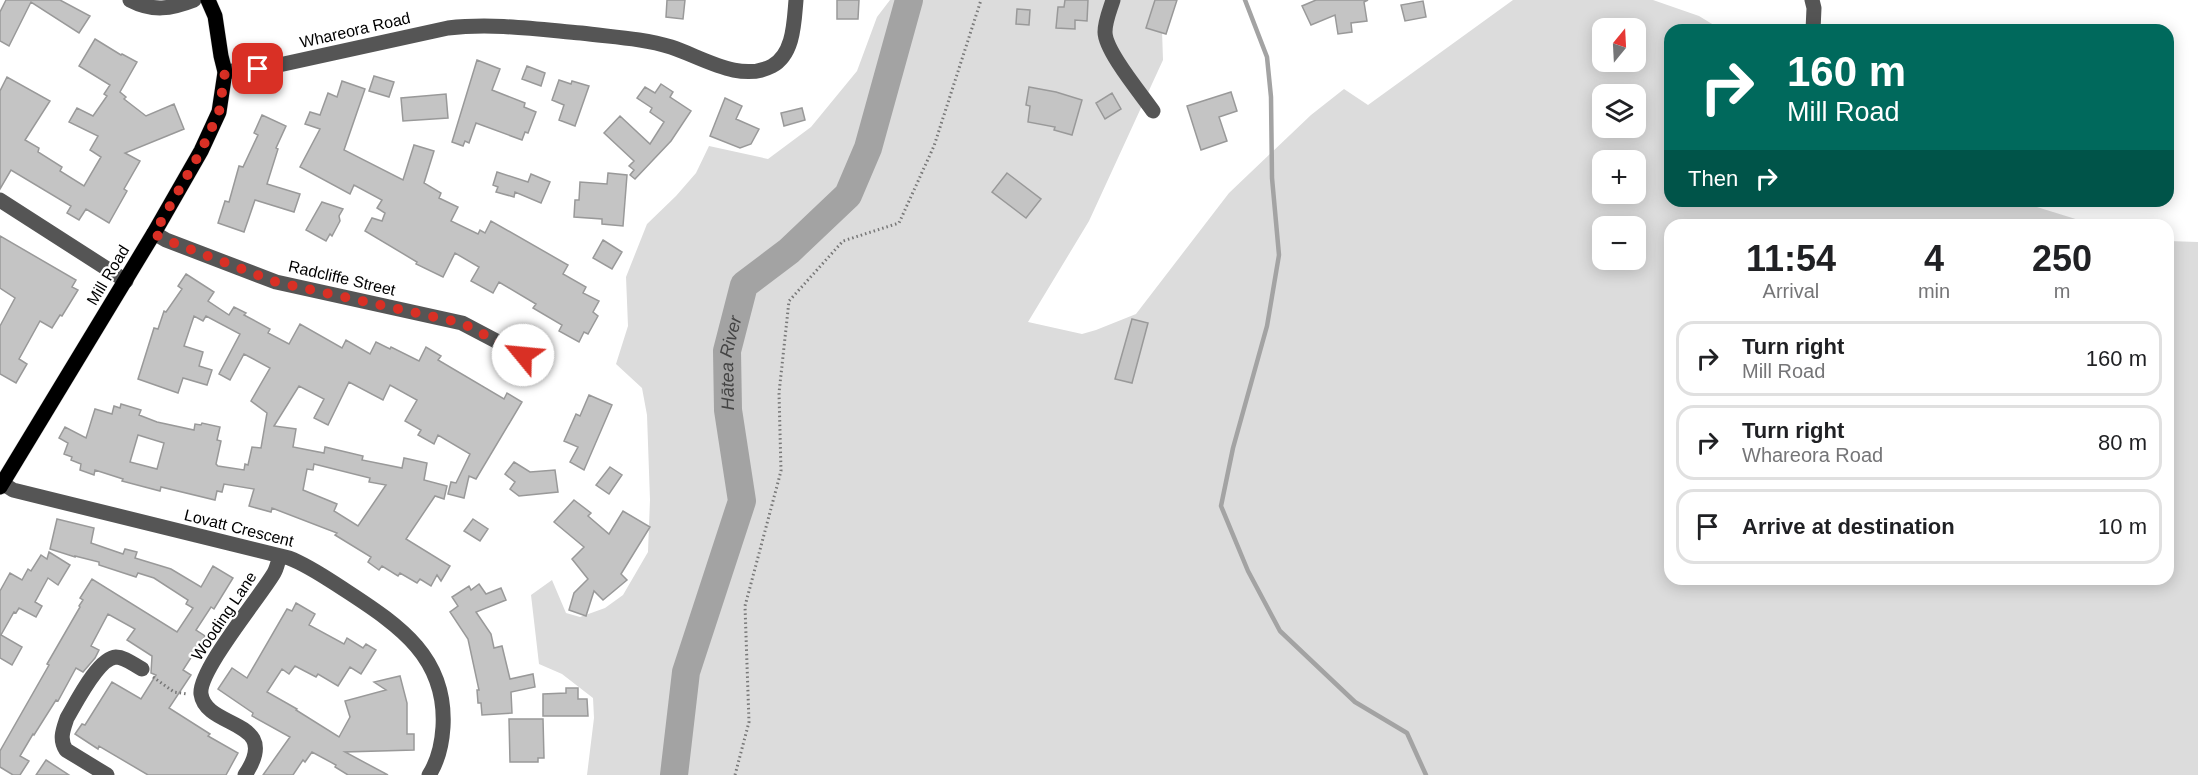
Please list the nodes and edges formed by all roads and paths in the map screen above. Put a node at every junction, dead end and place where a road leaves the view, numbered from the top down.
1 (130, 0) edge
2 (194, 0) edge
3 (208, 0) edge
4 (796, 0) edge
5 (981, 0) edge
6 (1113, 0) edge
7 (1812, 0) edge
8 (1813, 24) edge
9 (225, 72) junction
10 (1154, 111) dead end
11 (0, 200) edge
12 (154, 234) junction
13 (126, 281) junction
14 (523, 355) dead end
15 (1, 485) edge
16 (280, 556) junction
17 (142, 669) joint
18 (201, 696) junction
19 (107, 775) edge
20 (245, 775) edge
21 (429, 775) edge
22 (735, 775) edge

1 - 2 street
3 - 9 main road
4 - 9 street, Whareora Road
5 - 22 path
6 - 10 street
7 - 8 street
9 - 12 main road, Mill Road
11 - 13 street
12 - 13 main road, Mill Road
12 - 14 street, Radcliffe Street
13 - 15 main road, Mill Road
15 - 16 street, Lovatt Crescent
16 - 18 street, Wooding Lane
16 - 21 street, Lovatt Crescent
17 - 18 path
17 - 19 street
18 - 20 street

